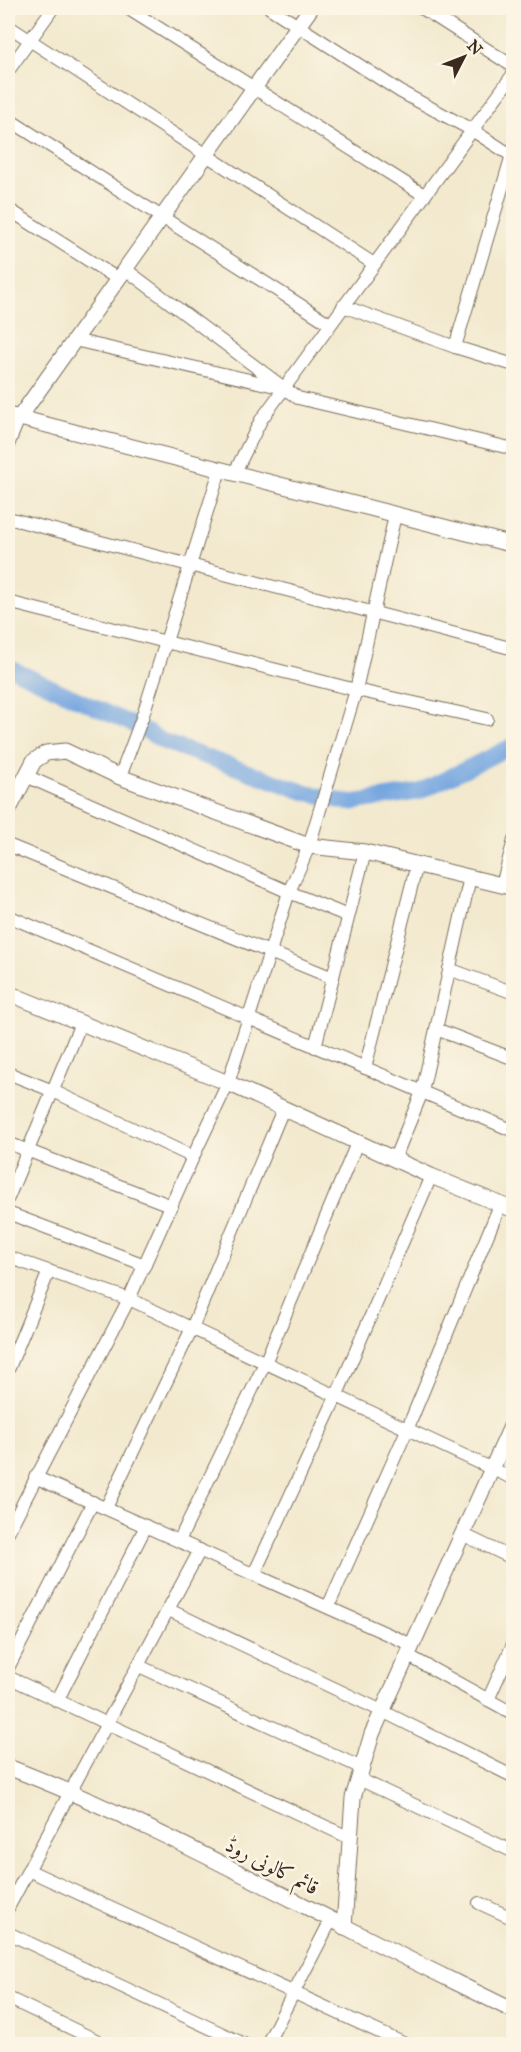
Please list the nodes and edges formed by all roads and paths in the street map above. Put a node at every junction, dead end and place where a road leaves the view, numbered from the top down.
1 (53, 8) edge
2 (127, 8) edge
3 (270, 8) edge
4 (311, 8) edge
5 (422, 8) edge
6 (8, 26) edge
7 (298, 26) junction
8 (30, 40) junction
9 (513, 67) edge
10 (8, 71) edge
11 (513, 73) edge
12 (254, 87) junction
13 (8, 119) edge
14 (472, 130) junction
15 (513, 154) edge
16 (206, 155) junction
17 (424, 195) junction
18 (8, 209) edge
19 (162, 217) junction
20 (374, 264) junction
21 (121, 274) junction
22 (344, 306) junction
23 (330, 324) junction
24 (74, 340) junction
25 (455, 347) junction
26 (513, 365) edge
27 (284, 388) junction
28 (13, 417) edge
29 (8, 445) edge
30 (513, 449) edge
31 (227, 472) junction
32 (395, 515) junction
33 (8, 518) edge
34 (513, 545) edge
35 (189, 565) junction
36 (8, 602) edge
37 (373, 613) junction
38 (165, 642) junction
39 (513, 649) edge
40 (356, 690) junction
41 (487, 719) dead end
42 (26, 776) junction
43 (120, 777) junction
44 (8, 811) edge
45 (513, 840) edge
46 (8, 845) edge
47 (309, 846) junction
48 (365, 852) junction
49 (417, 864) junction
50 (470, 877) junction
51 (508, 887) edge
52 (289, 892) junction
53 (8, 916) edge
54 (348, 916) junction
55 (270, 952) junction
56 (449, 969) junction
57 (333, 978) junction
58 (8, 993) edge
59 (513, 993) edge
60 (248, 1018) junction
61 (81, 1023) junction
62 (436, 1029) junction
63 (315, 1047) junction
64 (513, 1059) edge
65 (365, 1068) junction
66 (8, 1073) edge
67 (228, 1083) junction
68 (52, 1091) junction
69 (422, 1092) junction
70 (283, 1109) junction
71 (513, 1131) edge
72 (8, 1143) edge
73 (357, 1143) junction
74 (27, 1151) junction
75 (193, 1156) junction
76 (394, 1160) junction
77 (431, 1176) junction
78 (8, 1198) edge
79 (172, 1206) junction
80 (507, 1208) edge
81 (8, 1213) edge
82 (8, 1257) edge
83 (145, 1264) junction
84 (49, 1271) junction
85 (129, 1299) junction
86 (192, 1328) junction
87 (265, 1363) junction
88 (8, 1370) edge
89 (336, 1396) junction
90 (513, 1420) edge
91 (407, 1430) junction
92 (492, 1470) junction
93 (35, 1477) junction
94 (513, 1479) edge
95 (93, 1502) junction
96 (106, 1508) junction
97 (146, 1526) junction
98 (8, 1532) edge
99 (462, 1534) junction
100 (179, 1541) junction
101 (200, 1550) junction
102 (513, 1559) edge
103 (254, 1574) junction
104 (328, 1607) junction
105 (169, 1610) junction
106 (513, 1642) edge
107 (410, 1650) junction
108 (139, 1666) junction
109 (8, 1668) edge
110 (8, 1677) edge
111 (488, 1700) junction
112 (57, 1701) junction
113 (382, 1711) junction
114 (513, 1714) edge
115 (107, 1724) junction
116 (8, 1767) edge
117 (361, 1773) junction
118 (513, 1777) edge
119 (71, 1791) junction
120 (350, 1838) junction
121 (513, 1852) edge
122 (28, 1870) junction
123 (479, 1904) dead end
124 (8, 1908) edge
125 (513, 1919) edge
126 (338, 1923) junction
127 (8, 1933) edge
128 (294, 1993) junction
129 (8, 1998) edge
130 (513, 2011) edge
131 (104, 2044) edge
132 (244, 2044) edge
133 (267, 2044) edge
134 (405, 2044) edge

1 - 8 street
2 - 12 street
3 - 7 street
4 - 7 street
5 - 9 street
6 - 8 street
7 - 12 street
7 - 14 street
8 - 10 street
8 - 16 street
11 - 14 street
12 - 16 street
12 - 17 street
13 - 19 street
14 - 15 street
14 - 17 street
15 - 25 street
16 - 19 street
16 - 20 street
17 - 20 street
18 - 21 street
19 - 21 street
19 - 23 street
20 - 22 street
21 - 24 street
21 - 27 street
22 - 23 street
22 - 25 street
23 - 27 street
24 - 27 street
24 - 28 street
25 - 26 street
27 - 30 street
27 - 31 street
28 - 29 street
28 - 31 street
31 - 32 street
31 - 35 street
32 - 34 street
32 - 37 street
33 - 35 street
35 - 37 street
35 - 38 street
36 - 38 street
37 - 39 street
37 - 40 street
38 - 40 street
38 - 43 street
40 - 41 street
40 - 47 street
42 - 43 street
42 - 44 street
42 - 52 street
43 - 47 street
45 - 51 street
46 - 55 street
47 - 48 street
47 - 52 street
48 - 49 street
48 - 54 street
49 - 50 street
49 - 65 street
50 - 51 street
50 - 56 street
52 - 54 street
52 - 55 street
53 - 60 street
54 - 57 street
55 - 57 street
55 - 60 street
56 - 59 street
56 - 62 street
57 - 63 street
58 - 61 street
60 - 63 street
60 - 67 street
61 - 67 street
61 - 68 street
62 - 64 street
62 - 69 street
63 - 65 street
65 - 69 street
66 - 68 street
67 - 70 street
67 - 75 street
68 - 74 street
68 - 75 street
69 - 71 street
69 - 76 street
70 - 73 street
70 - 86 street
72 - 74 street
73 - 76 street
73 - 87 street
74 - 78 street
74 - 79 street
75 - 79 street
76 - 77 street
77 - 80 street
77 - 89 street
79 - 83 street
80 - 91 street
81 - 83 street
82 - 84 street
83 - 85 street
84 - 85 street
84 - 88 street
85 - 86 street
85 - 93 street
86 - 87 street
86 - 96 street
87 - 89 street
87 - 100 street
89 - 91 street
89 - 103 street
90 - 92 street
91 - 92 street
91 - 104 street
92 - 94 street
92 - 99 street
93 - 95 street
93 - 98 street
95 - 96 street
95 - 109 street
96 - 97 street
97 - 100 street
97 - 112 street
99 - 102 street
99 - 107 street
100 - 101 street
101 - 103 street
101 - 105 street
103 - 104 street
104 - 107 street
105 - 108 street
105 - 113 street
106 - 111 street
107 - 111 street
107 - 113 street
108 - 115 street
108 - 117 street
110 - 112 street
111 - 114 street
112 - 115 street
113 - 117 street
113 - 118 street
115 - 119 street
115 - 120 street
116 - 119 street, قائم کالونی روڈ
117 - 120 street
117 - 121 street
119 - 122 street
119 - 126 street, قائم کالونی روڈ
120 - 126 street
122 - 124 street
122 - 128 street
123 - 125 street
126 - 128 street
126 - 130 street, قائم کالونی روڈ
127 - 132 street
128 - 133 street
128 - 134 street
129 - 131 street

